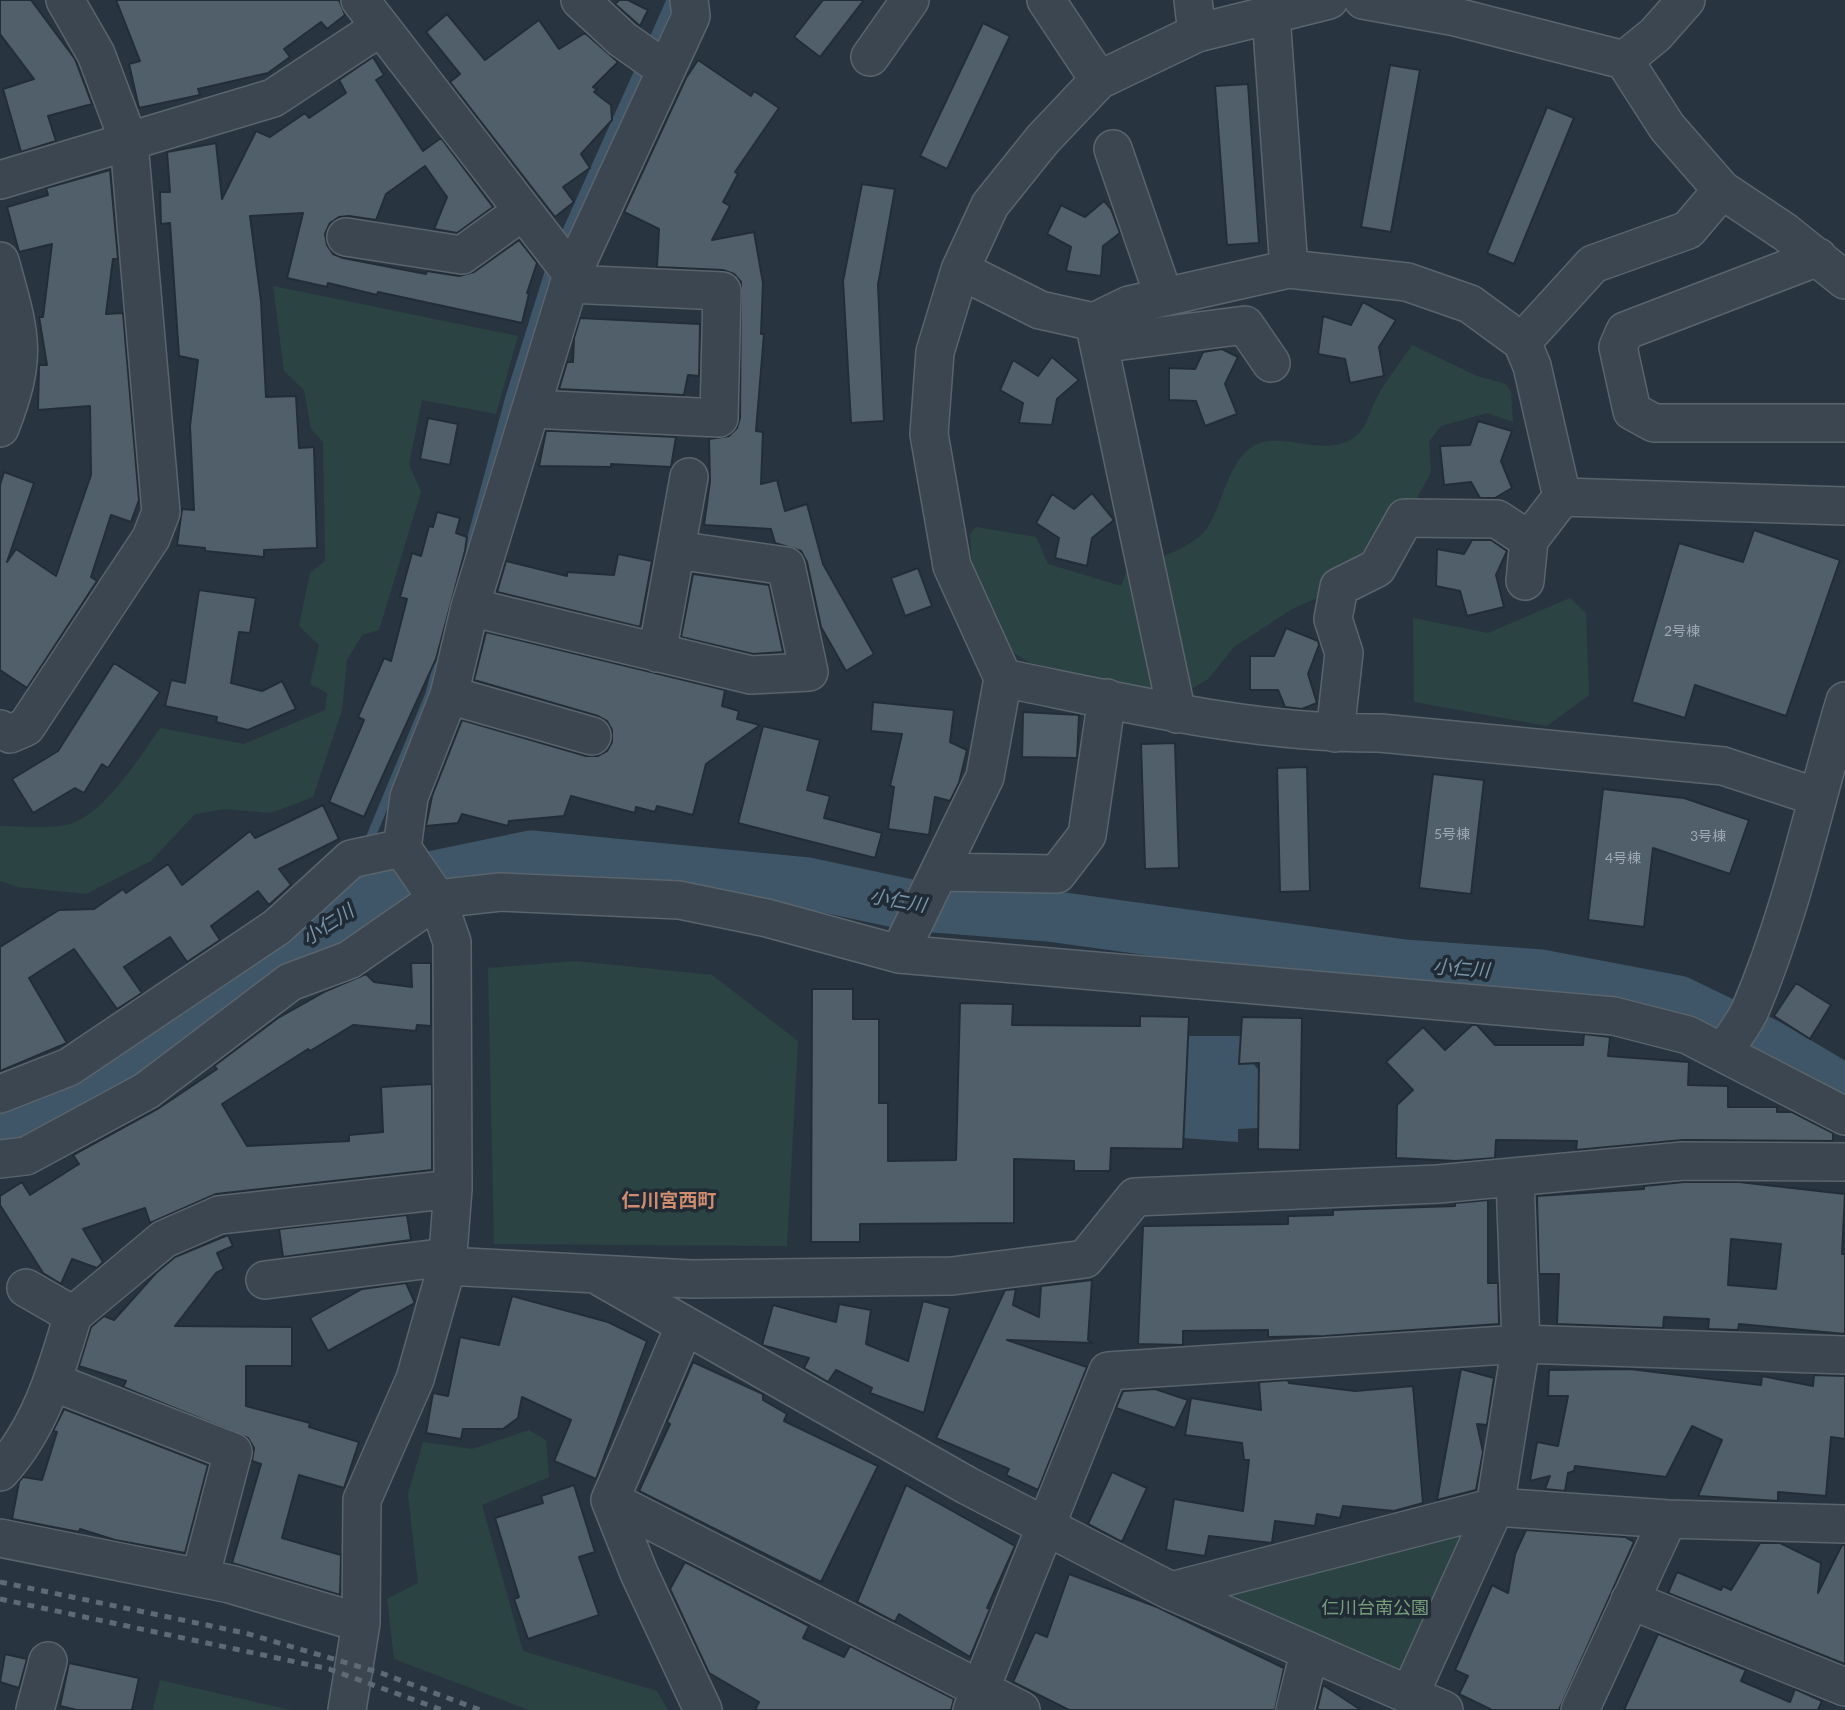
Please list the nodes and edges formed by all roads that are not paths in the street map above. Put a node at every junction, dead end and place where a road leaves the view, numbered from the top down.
1 (65, 0) edge
2 (580, 0) edge
3 (690, 0) edge
4 (910, 0) edge
5 (1046, 0) edge
6 (1329, 0) edge
7 (1363, 0) edge
8 (1686, 0) edge
9 (1458, 8) edge
10 (370, 14) edge
11 (1271, 15) junction
12 (1195, 16) edge
13 (870, 57) dead end
14 (1624, 60) junction
15 (664, 68) junction
16 (1099, 80) junction
17 (129, 142) junction
18 (1113, 149) dead end
19 (0, 180) edge
20 (1722, 190) junction
21 (533, 224) junction
22 (346, 237) dead end
23 (1818, 257) junction
24 (0, 261) edge
25 (1289, 269) junction
26 (960, 270) junction
27 (570, 276) junction
28 (1845, 280) edge
29 (1164, 297) junction
30 (1096, 333) junction
31 (1522, 342) junction
32 (1271, 363) dead end
33 (531, 409) junction
34 (1845, 423) edge
35 (0, 428) edge
36 (689, 478) dead end
37 (1562, 497) junction
38 (1845, 506) edge
39 (1529, 540) junction
40 (676, 550) junction
41 (1525, 581) dead end
42 (470, 607) junction
43 (657, 653) junction
44 (1003, 678) junction
45 (449, 695) junction
46 (1107, 698) junction
47 (1845, 701) edge
48 (1177, 714) junction
49 (0, 729) edge
50 (1335, 733) junction
51 (592, 736) dead end
52 (1816, 797) junction
53 (387, 854) junction
54 (935, 883) junction
55 (434, 895) junction
56 (903, 945) junction
57 (1726, 1048) junction
58 (0, 1094) edge
59 (1845, 1116) edge
60 (0, 1159) edge
61 (1845, 1162) edge
62 (1515, 1178) junction
63 (453, 1189) junction
64 (447, 1261) junction
65 (595, 1274) junction
66 (265, 1280) dead end
67 (26, 1288) dead end
68 (73, 1315) junction
69 (685, 1325) junction
70 (1521, 1344) junction
71 (1845, 1355) edge
72 (53, 1382) junction
73 (0, 1472) edge
74 (610, 1500) junction
75 (1495, 1507) junction
76 (1668, 1519) junction
77 (1045, 1524) junction
78 (1845, 1524) edge
79 (0, 1538) edge
80 (200, 1578) junction
81 (1171, 1591) junction
82 (1630, 1600) junction
83 (360, 1623) junction
84 (1309, 1653) junction
85 (48, 1661) dead end
86 (1845, 1687) edge
87 (976, 1700) edge
88 (1414, 1702) edge
89 (35, 1710) edge
90 (347, 1710) edge
91 (703, 1710) edge
92 (1021, 1710) edge
93 (1296, 1710) edge
94 (1444, 1710) edge
95 (1580, 1710) edge

1 - 17 street
2 - 15 street
3 - 15 street
4 - 13 street
5 - 16 street
6 - 11 street
7 - 9 street
8 - 14 street
9 - 14 street
10 - 17 street
10 - 21 street
11 - 12 street
11 - 25 street
12 - 16 street
14 - 20 street
15 - 27 street
16 - 26 street
17 - 19 street
17 - 49 street
18 - 29 street
20 - 23 street
20 - 31 street
21 - 22 street
21 - 27 street
23 - 28 street
23 - 34 street
24 - 35 street
25 - 29 street
25 - 31 street
26 - 30 street
26 - 44 street
27 - 33 street
27 - 33 street
29 - 30 street
30 - 32 street
30 - 48 street
31 - 37 street
33 - 42 street
36 - 40 street
37 - 38 street
37 - 39 street
39 - 41 street
39 - 50 street
40 - 43 street
40 - 43 street
42 - 43 street
42 - 45 street
44 - 46 street
44 - 54 street
45 - 51 street
45 - 53 street
46 - 48 street
46 - 54 street
47 - 52 street
48 - 50 street
50 - 52 street
52 - 57 street
53 - 55 street
53 - 58 street
54 - 56 street
55 - 56 street
55 - 60 street
55 - 63 street
56 - 57 street
57 - 59 street
61 - 62 street
62 - 65 street
62 - 70 street
63 - 64 street
63 - 68 street
64 - 65 street
64 - 66 street
64 - 83 street
65 - 69 street
67 - 68 street
68 - 72 street
69 - 74 street
69 - 77 street
70 - 71 street
70 - 75 street
70 - 77 street
72 - 73 street
72 - 80 street
74 - 87 street
74 - 91 street
75 - 76 street
75 - 81 street
75 - 88 street
76 - 78 street
76 - 82 street
77 - 81 street
77 - 87 street
79 - 80 street
80 - 83 street
81 - 84 street
82 - 86 street
82 - 95 street
83 - 90 street
84 - 88 street
84 - 93 street
85 - 89 street
87 - 92 street
88 - 94 street

